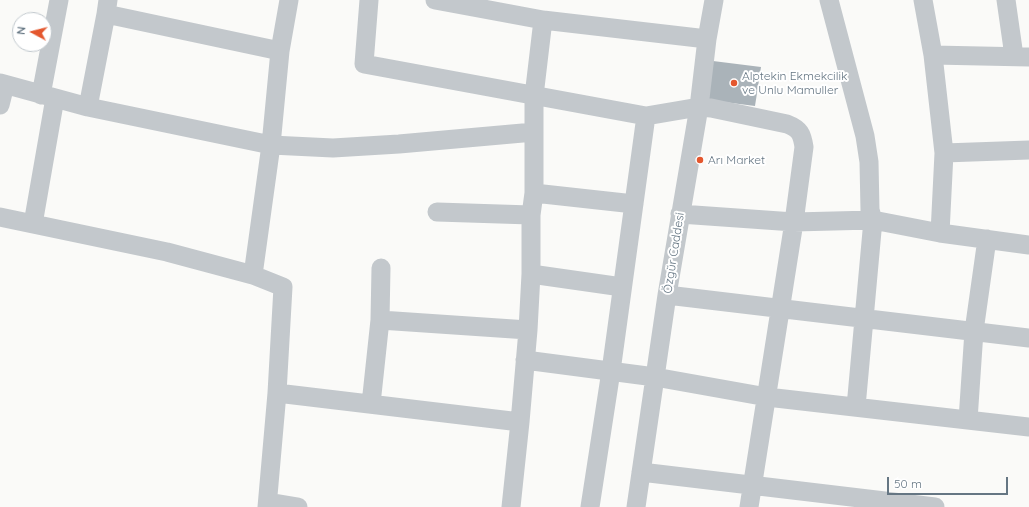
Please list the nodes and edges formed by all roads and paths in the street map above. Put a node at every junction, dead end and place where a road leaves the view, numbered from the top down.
1 (59, 0) edge
2 (288, 0) edge
3 (369, 0) edge
4 (435, 0) edge
5 (714, 0) edge
6 (829, 0) edge
7 (923, 0) edge
8 (1006, 0) edge
9 (107, 7) edge
10 (543, 20) junction
11 (707, 39) junction
12 (280, 51) junction
13 (933, 55) junction
14 (1022, 57) edge
15 (2, 84) edge
16 (48, 96) junction
17 (534, 96) junction
18 (0, 104) edge
19 (88, 107) junction
20 (699, 107) junction
21 (646, 116) junction
22 (534, 132) junction
23 (271, 145) junction
24 (1029, 150) edge
25 (944, 152) junction
26 (534, 193) junction
27 (634, 204) junction
28 (437, 212) dead end
29 (680, 214) junction
30 (531, 215) junction
31 (0, 217) edge
32 (873, 220) junction
33 (794, 222) junction
34 (33, 224) junction
35 (940, 233) junction
36 (986, 239) junction
37 (1029, 245) edge
38 (381, 268) dead end
39 (531, 274) junction
40 (253, 275) junction
41 (622, 286) junction
42 (667, 295) junction
43 (781, 308) junction
44 (864, 318) junction
45 (380, 320) junction
46 (528, 330) junction
47 (974, 331) junction
48 (1029, 338) edge
49 (525, 360) junction
50 (610, 371) junction
51 (655, 377) junction
52 (277, 393) junction
53 (766, 397) junction
54 (371, 404) junction
55 (856, 407) junction
56 (968, 420) junction
57 (520, 422) junction
58 (1029, 427) edge
59 (641, 472) junction
60 (752, 484) junction
61 (268, 504) edge
62 (298, 507) edge
63 (511, 507) edge
64 (590, 507) edge
65 (636, 507) edge
66 (749, 507) edge
67 (935, 507) edge

1 - 16 street
2 - 12 street
3 - 17 street
4 - 10 street
5 - 11 street, Özgür Caddesi
6 - 32 street
7 - 13 street
8 - 14 street
9 - 12 street
9 - 19 street
10 - 11 street
10 - 17 street
11 - 20 street, Özgür Caddesi
12 - 23 street
13 - 14 street
13 - 25 street
15 - 16 street
15 - 18 street
16 - 19 street
16 - 34 street
17 - 21 street
17 - 22 street
19 - 23 street
20 - 21 street
20 - 29 street, Özgür Caddesi
20 - 33 street
21 - 27 street
22 - 23 street
22 - 26 street
23 - 40 street
24 - 25 street
25 - 35 street
26 - 27 street
26 - 30 street
27 - 41 street
28 - 30 street
29 - 33 street
29 - 42 street, Özgür Caddesi
30 - 39 street
31 - 34 street
32 - 33 street
32 - 35 street
32 - 44 street
33 - 43 street
34 - 40 street
35 - 36 street
36 - 37 street
36 - 47 street
38 - 45 street
39 - 41 street
39 - 46 street
40 - 52 street
41 - 50 street
42 - 43 street
42 - 51 street, Özgür Caddesi
43 - 44 street
43 - 53 street
44 - 47 street
44 - 55 street
45 - 46 street
45 - 54 street
46 - 49 street
47 - 48 street
47 - 56 street
49 - 50 street
49 - 57 street
50 - 51 street
50 - 64 street
51 - 53 street
51 - 59 street, Özgür Caddesi
52 - 54 street
52 - 61 street
53 - 55 street
53 - 60 street
54 - 57 street
55 - 56 street
56 - 58 street
57 - 63 street
59 - 60 street
59 - 65 street, Özgür Caddesi
60 - 66 street
60 - 67 street
61 - 62 street

